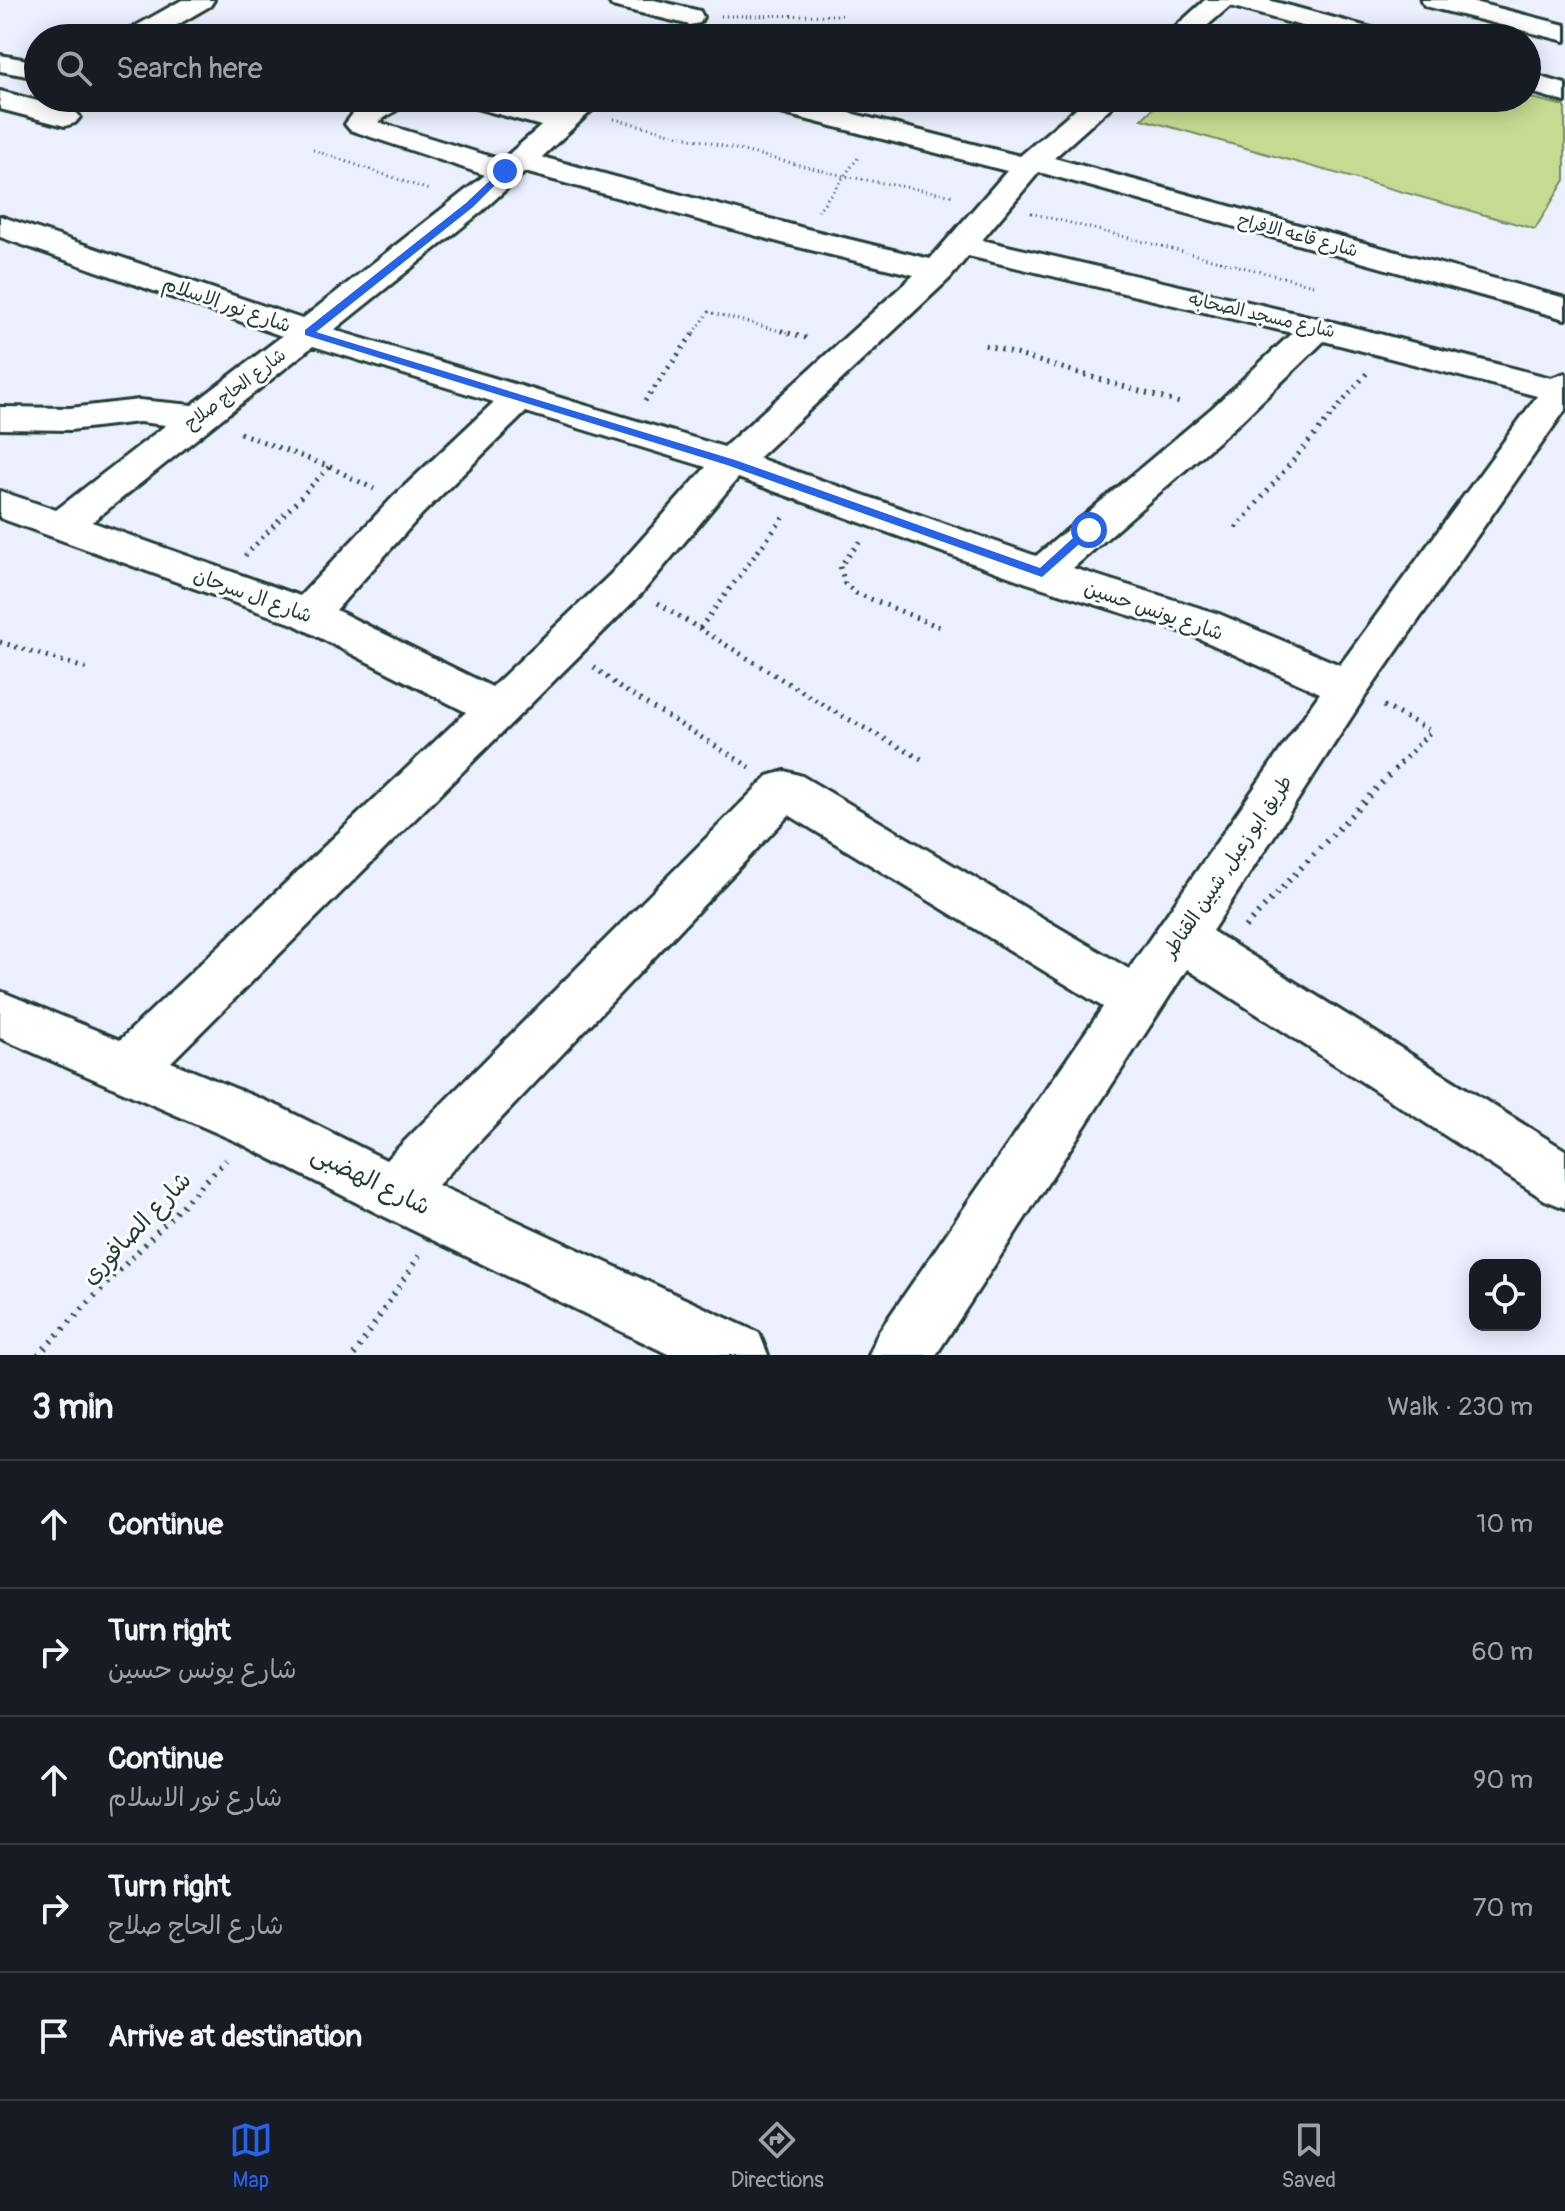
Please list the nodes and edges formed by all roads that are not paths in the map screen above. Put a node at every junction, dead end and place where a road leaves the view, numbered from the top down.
1 (201, 0) edge
2 (621, 0) edge
3 (1221, 0) edge
4 (1238, 0) edge
5 (1434, 0) edge
6 (159, 24) edge
7 (681, 24) edge
8 (1193, 24) edge
9 (1325, 24) edge
10 (1529, 24) edge
11 (1541, 27) edge
12 (1565, 33) edge
13 (0, 63) edge
14 (24, 67) edge
15 (1541, 86) edge
16 (1565, 93) edge
17 (52, 112) edge
18 (373, 112) edge
19 (574, 112) edge
20 (814, 112) edge
21 (1090, 112) edge
22 (65, 117) dead end
23 (1029, 164) junction
24 (511, 165) junction
25 (0, 226) edge
26 (962, 245) junction
27 (938, 271) junction
28 (1565, 309) edge
29 (1317, 328) junction
30 (308, 333) junction
31 (1563, 388) edge
32 (520, 397) junction
33 (197, 417) junction
34 (0, 418) edge
35 (731, 462) junction
36 (0, 504) edge
37 (63, 525) junction
38 (1042, 573) junction
39 (308, 614) junction
40 (1348, 687) junction
41 (496, 708) junction
42 (1196, 949) junction
43 (1136, 1000) junction
44 (0, 1014) edge
45 (128, 1068) junction
46 (1565, 1181) edge
47 (393, 1192) junction
48 (737, 1355) edge
49 (900, 1355) edge

1 - 6 street
2 - 7 street
3 - 8 street
4 - 9 street
5 - 10 street
11 - 12 street
13 - 14 street
15 - 16 street
17 - 22 street
18 - 24 street
19 - 24 street, شارع الحاج صلاح
20 - 23 street, شارع قاعه الافراح
21 - 23 street
23 - 26 street
23 - 28 street, شارع قاعه الافراح
24 - 27 street
24 - 30 street, شارع الحاج صلاح
25 - 30 street, شارع نور الاسلام
26 - 27 street
26 - 29 street, شارع مسجد الصحابه
27 - 35 street
29 - 31 street, شارع مسجد الصحابه
29 - 38 street
30 - 32 street, شارع نور الاسلام
30 - 33 street, شارع الحاج صلاح
31 - 40 street, طريق ابو زعبل, شبين القناطر
32 - 35 street, شارع نور الاسلام
32 - 39 street
33 - 34 street
33 - 37 street, شارع الحاج صلاح
35 - 38 street, شارع يونس حسين
35 - 41 street
36 - 37 street, شارع ال سرحان
37 - 39 street, شارع ال سرحان
38 - 40 street, شارع يونس حسين
39 - 41 street, شارع ال سرحان
40 - 42 street, طريق ابو زعبل, شبين القناطر
41 - 45 street
42 - 43 street, طريق ابو زعبل, شبين القناطر
42 - 46 street
43 - 47 street
43 - 49 street, طريق ابو زعبل, شبين القناطر
44 - 45 street, شارع الهضبى
45 - 47 street, شارع الهضبى
47 - 48 street, شارع الهضبى

